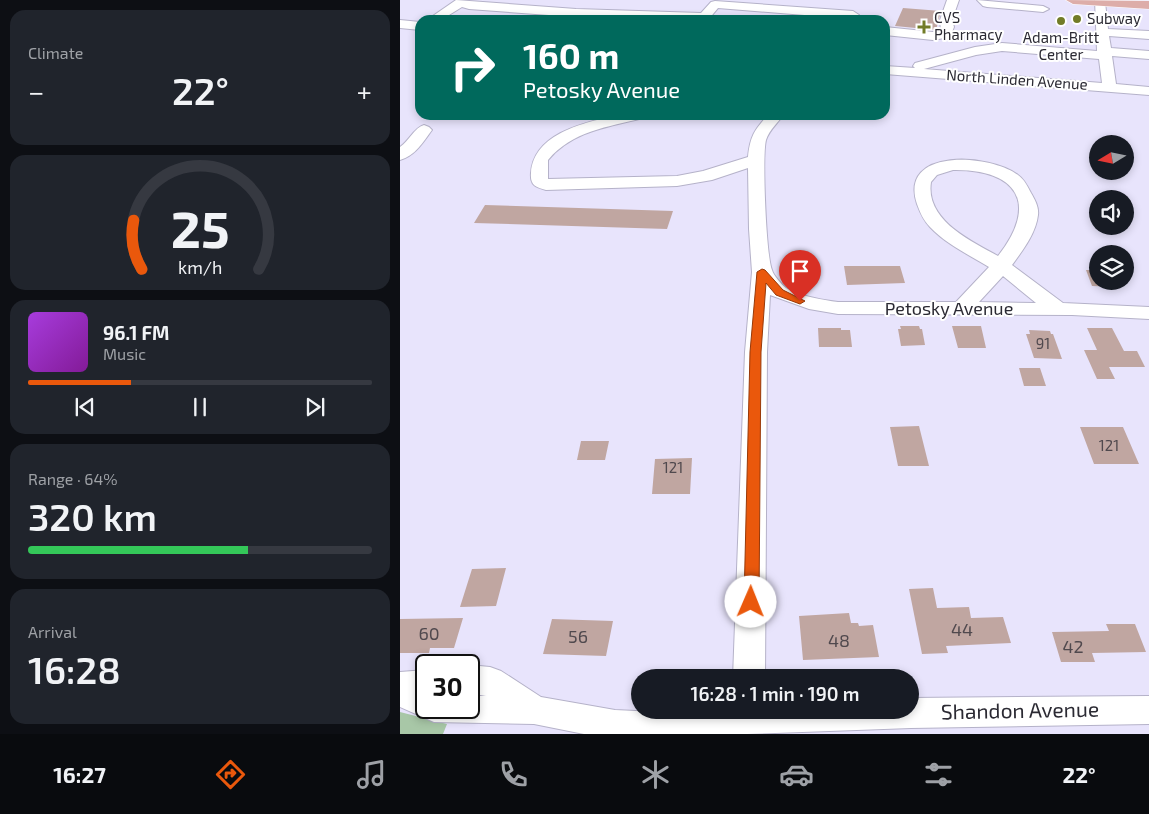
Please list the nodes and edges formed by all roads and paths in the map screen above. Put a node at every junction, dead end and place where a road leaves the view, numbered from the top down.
1 (607, 0) edge
2 (953, 0) edge
3 (983, 0) edge
4 (462, 1) edge
5 (1086, 1) edge
6 (1149, 5) edge
7 (1043, 7) edge
8 (777, 9) junction
9 (590, 13) junction
10 (853, 14) edge
11 (441, 15) edge
12 (635, 15) edge
13 (705, 15) edge
14 (773, 15) edge
15 (400, 24) edge
16 (415, 26) edge
17 (890, 32) edge
18 (1102, 32) junction
19 (1149, 35) edge
20 (1103, 53) junction
21 (1149, 55) edge
22 (890, 70) edge
23 (890, 70) edge
24 (1108, 87) junction
25 (1149, 91) edge
26 (616, 120) edge
27 (771, 120) edge
28 (424, 130) dead end
29 (400, 155) edge
30 (756, 160) junction
31 (1000, 266) junction
32 (762, 272) junction
33 (961, 308) junction
34 (1058, 309) junction
35 (1149, 313) edge
36 (749, 669) edge
37 (480, 681) edge
38 (480, 710) edge
39 (534, 710) junction
40 (1149, 710) edge
41 (919, 713) edge
42 (733, 719) edge

1 - 9 street
2 - 17 street
3 - 7 street
4 - 9 street
4 - 11 street
5 - 6 main road
5 - 18 street
8 - 10 street
8 - 13 street
8 - 14 street
9 - 12 street
15 - 16 street
18 - 19 street
18 - 20 street
20 - 21 street
20 - 22 street
20 - 24 street
23 - 24 street, North Linden Avenue
24 - 25 street, North Linden Avenue
26 - 30 street
27 - 30 street
28 - 29 street
30 - 32 street
31 - 31 street
31 - 33 street
31 - 34 street
32 - 33 street, Petosky Avenue
32 - 36 street
33 - 34 street, Petosky Avenue
34 - 35 street, Petosky Avenue
37 - 39 street
38 - 39 street
39 - 42 street, Shandon Avenue
40 - 41 street, Shandon Avenue

